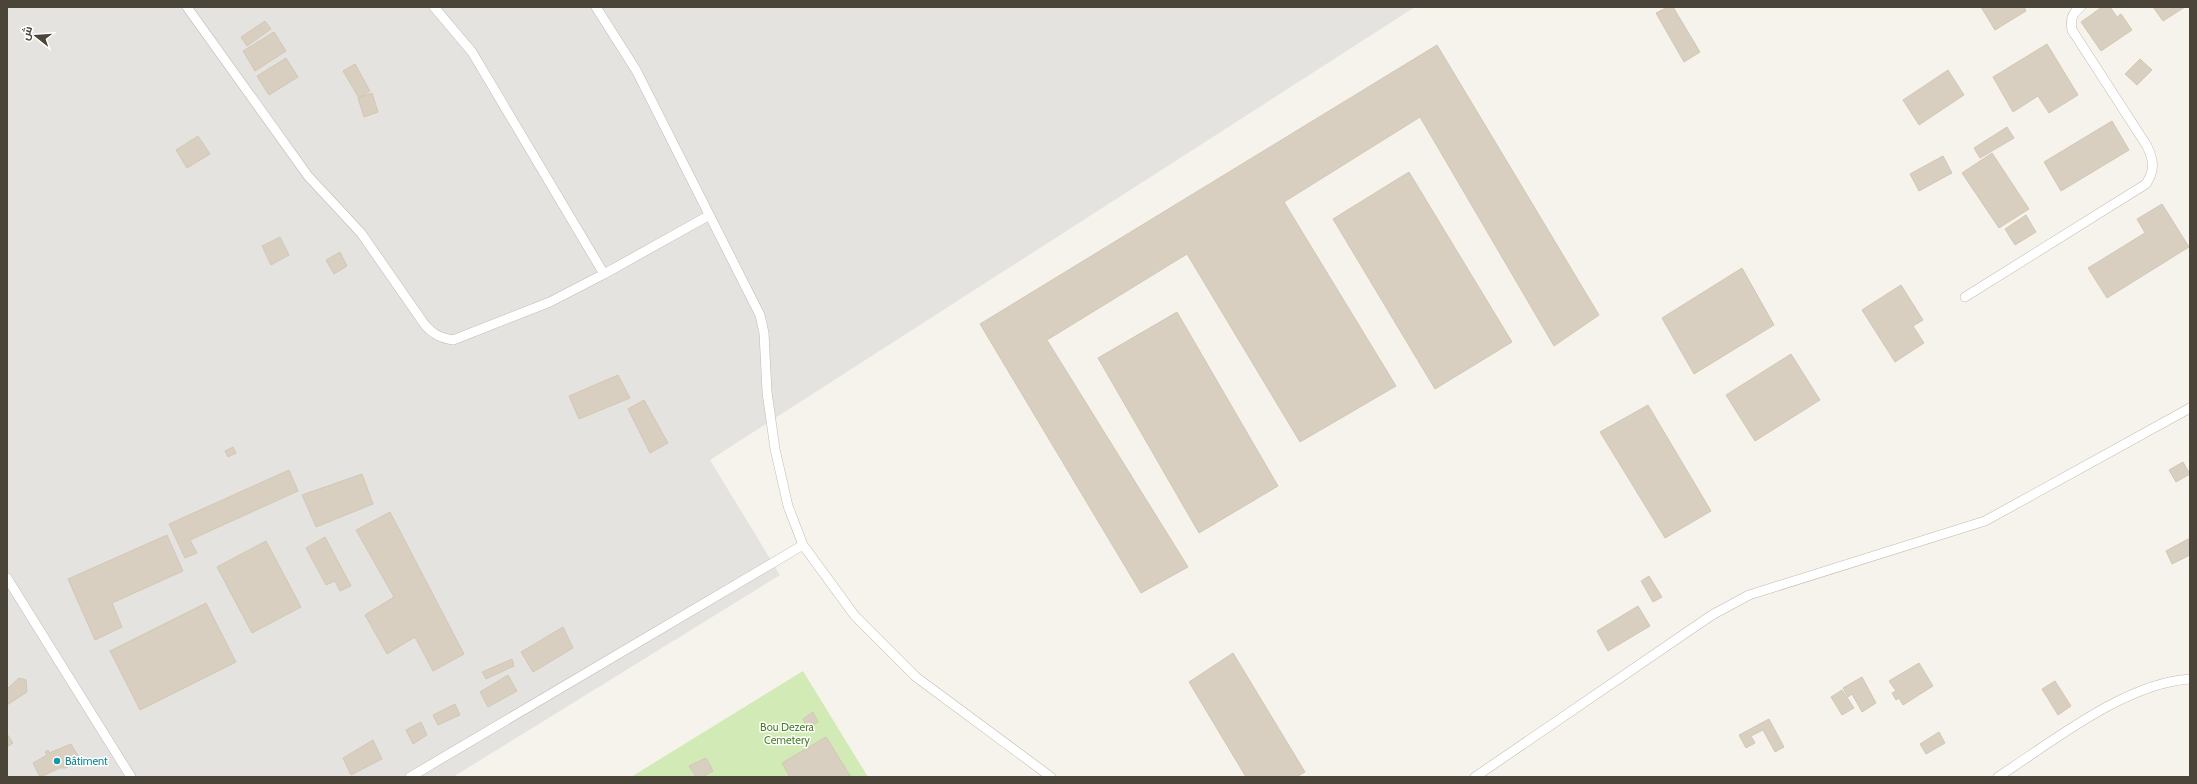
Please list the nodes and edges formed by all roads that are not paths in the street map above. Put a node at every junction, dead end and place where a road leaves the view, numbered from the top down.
1 (187, 7) edge
2 (434, 7) edge
3 (596, 7) edge
4 (2081, 7) edge
5 (708, 216) junction
6 (604, 274) junction
7 (1965, 297) dead end
8 (2190, 408) edge
9 (803, 545) junction
10 (7, 578) edge
11 (2190, 679) edge
12 (131, 777) edge
13 (410, 777) edge
14 (1051, 777) edge
15 (1475, 777) edge
16 (1998, 777) edge

1 - 6 lane
2 - 6 lane
3 - 5 lane
4 - 7 lane
5 - 6 lane
5 - 9 lane
8 - 15 lane
9 - 13 lane
9 - 14 lane
10 - 12 lane
11 - 16 lane

